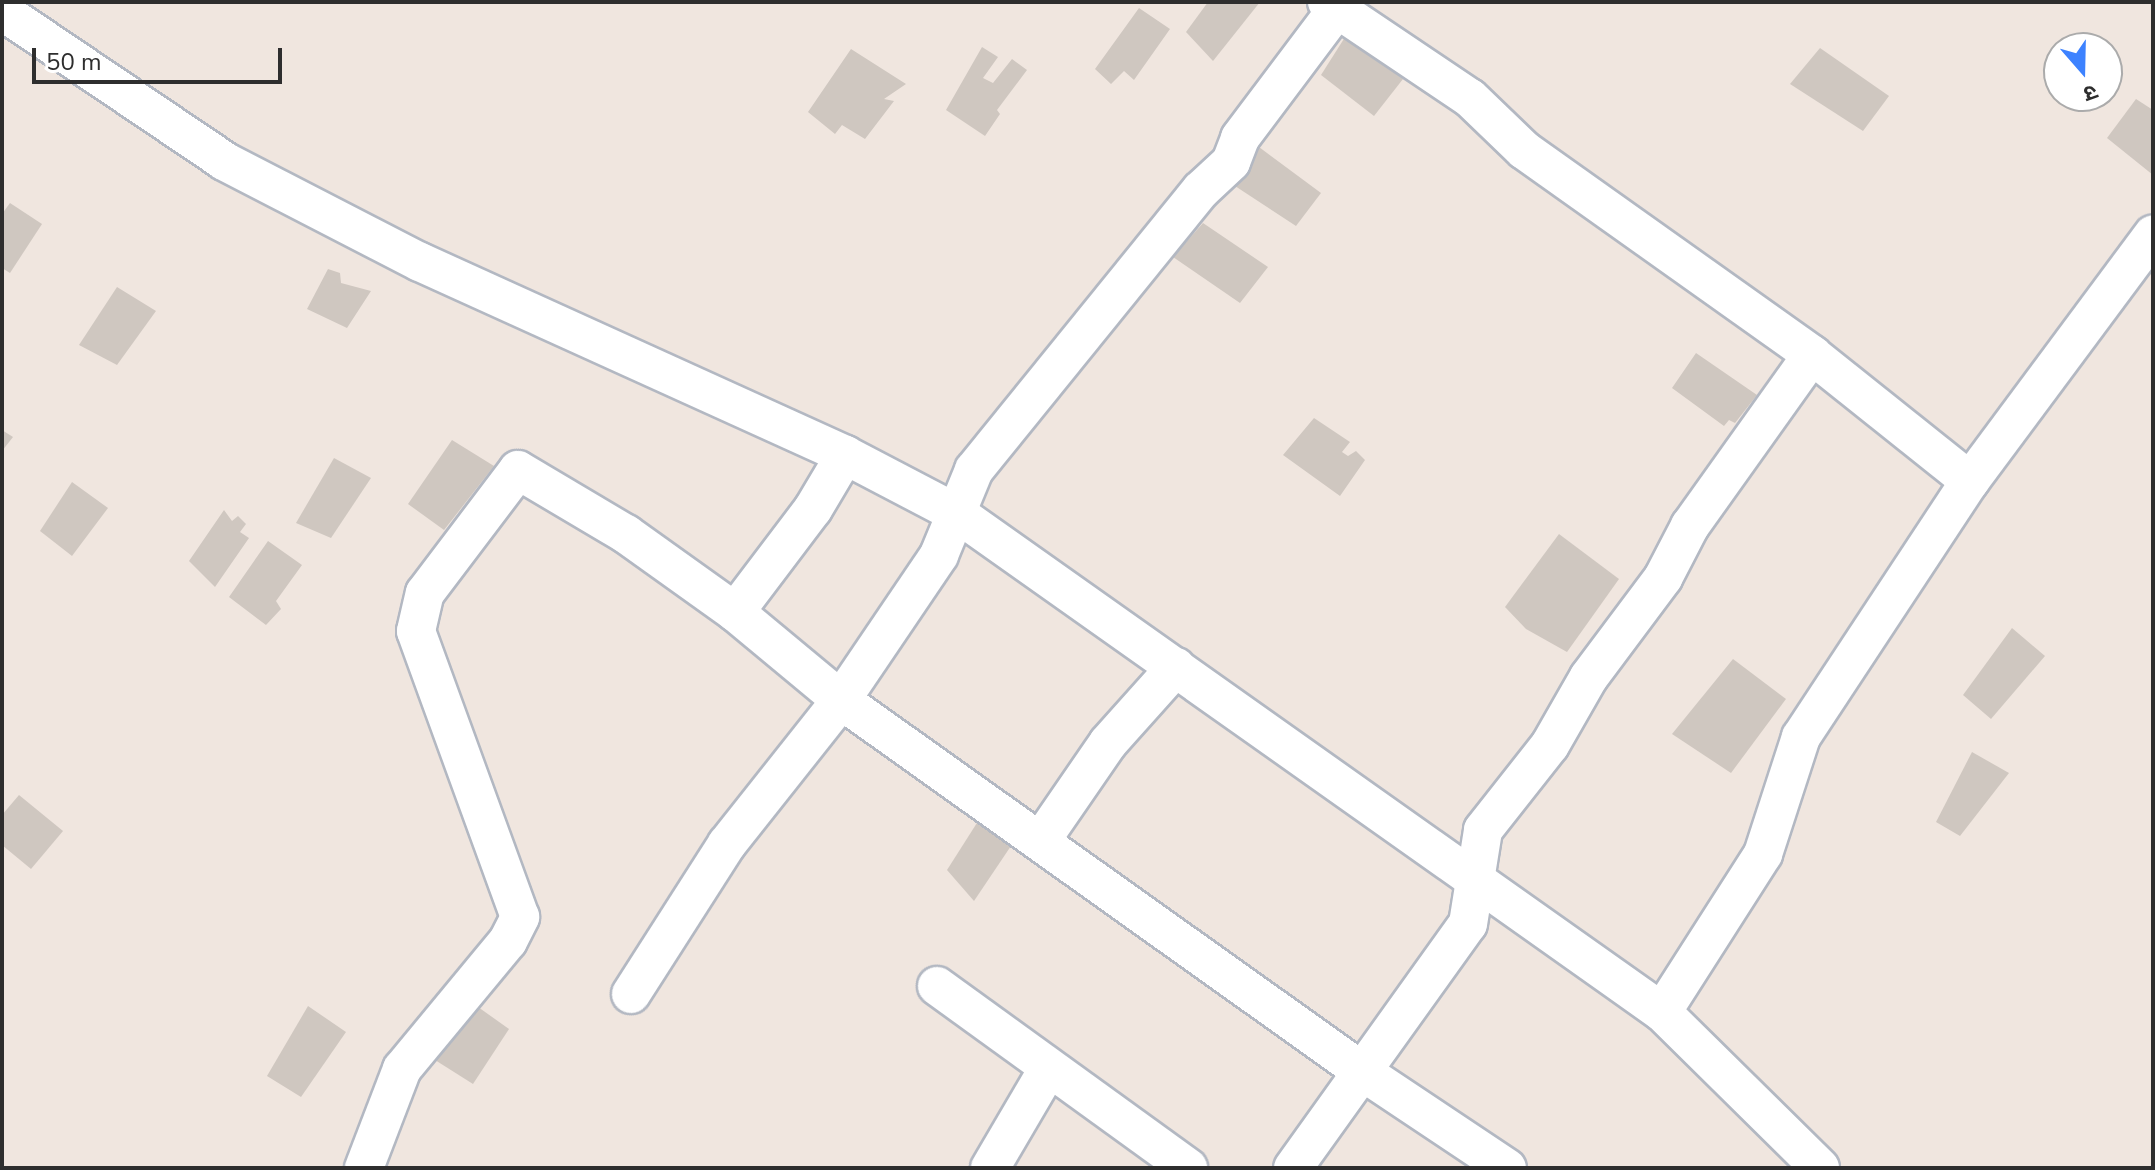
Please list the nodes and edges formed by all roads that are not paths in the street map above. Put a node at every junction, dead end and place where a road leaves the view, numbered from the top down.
1 (1335, 4) edge
2 (2, 11) edge
3 (2153, 235) edge
4 (1812, 355) junction
5 (845, 455) junction
6 (1970, 481) junction
7 (958, 514) junction
8 (735, 612) junction
9 (1176, 667) junction
10 (841, 700) junction
11 (1042, 839) junction
12 (1475, 879) junction
13 (937, 986) dead end
14 (631, 994) dead end
15 (1662, 1012) junction
16 (1048, 1069) junction
17 (1363, 1072) junction
18 (364, 1168) edge
19 (990, 1168) edge
20 (1188, 1168) edge
21 (1293, 1168) edge
22 (1507, 1168) edge
23 (1820, 1168) edge

1 - 4 street
1 - 7 street
2 - 5 street
3 - 6 street
4 - 6 street
4 - 12 street
5 - 7 street
5 - 8 street
6 - 15 street
7 - 9 street
7 - 10 street
8 - 10 street
8 - 18 street
9 - 11 street
9 - 12 street
10 - 11 street
10 - 14 street
11 - 17 street
12 - 15 street
12 - 17 street
13 - 16 street
15 - 23 street
16 - 19 street
16 - 20 street
17 - 21 street
17 - 22 street

